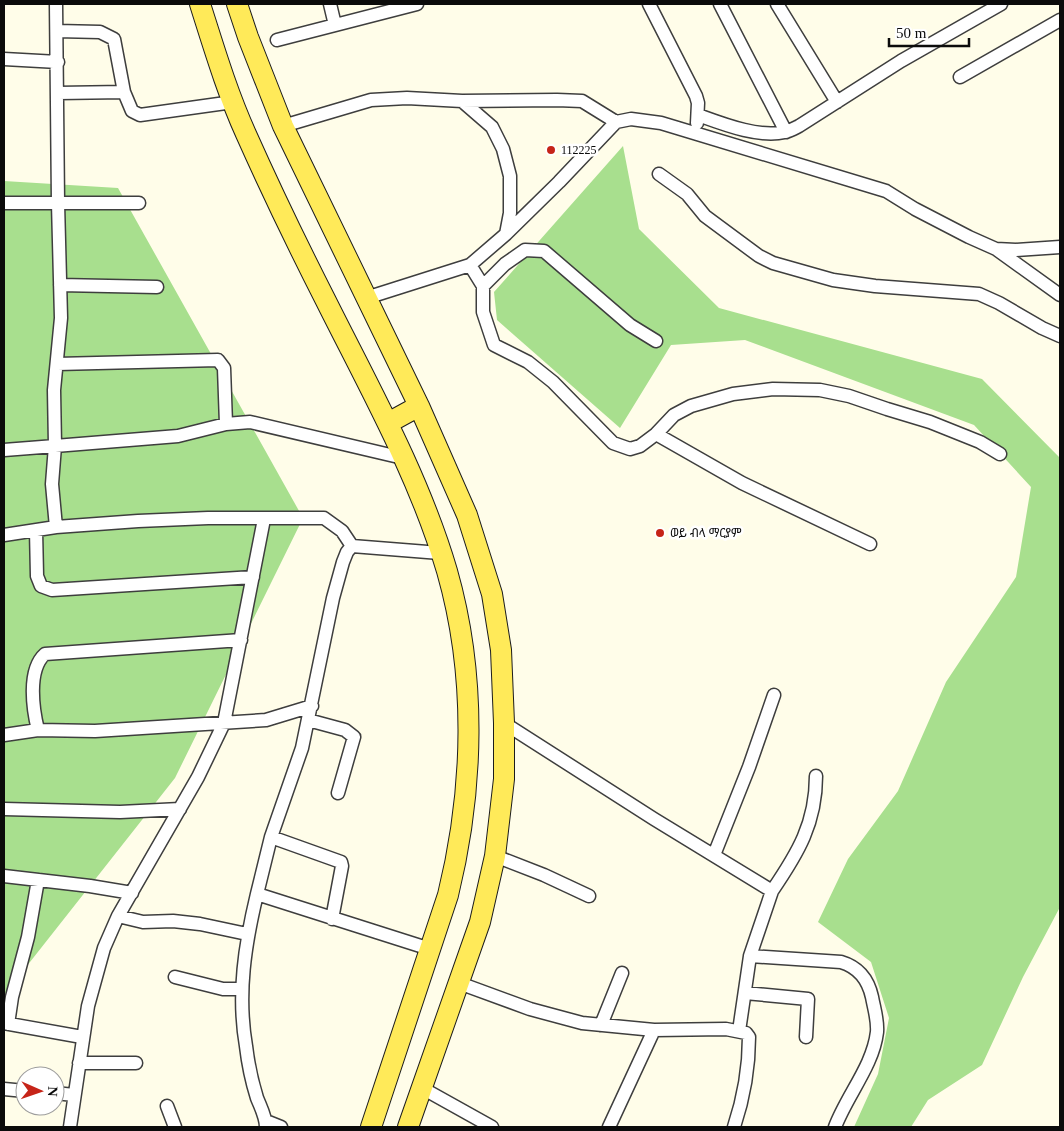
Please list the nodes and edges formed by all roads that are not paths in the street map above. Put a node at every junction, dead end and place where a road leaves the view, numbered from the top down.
1 (56, 4) edge
2 (200, 4) edge
3 (238, 4) edge
4 (330, 4) edge
5 (417, 4) edge
6 (649, 4) edge
7 (720, 4) edge
8 (777, 4) edge
9 (1000, 4) edge
10 (1060, 20) edge
11 (336, 25) junction
12 (57, 31) junction
13 (277, 40) dead end
14 (4, 59) edge
15 (58, 62) junction
16 (960, 77) dead end
17 (124, 92) junction
18 (58, 93) junction
19 (462, 101) junction
20 (233, 102) junction
21 (837, 102) junction
22 (698, 115) junction
23 (616, 122) junction
24 (283, 126) junction
25 (696, 132) junction
26 (786, 132) junction
27 (660, 174) dead end
28 (4, 203) edge
29 (58, 203) junction
30 (139, 203) dead end
31 (506, 234) junction
32 (1060, 247) edge
33 (996, 248) junction
34 (470, 265) junction
35 (60, 285) junction
36 (157, 286) dead end
37 (483, 286) junction
38 (1060, 295) edge
39 (366, 298) junction
40 (1060, 336) edge
41 (656, 341) dead end
42 (57, 364) junction
43 (419, 406) junction
44 (388, 423) junction
45 (226, 424) junction
46 (656, 434) junction
47 (56, 446) junction
48 (4, 450) edge
49 (1000, 454) dead end
50 (403, 458) junction
51 (264, 519) junction
52 (56, 527) junction
53 (36, 530) junction
54 (4, 535) edge
55 (870, 544) dead end
56 (352, 546) junction
57 (440, 553) junction
58 (253, 576) junction
59 (241, 640) junction
60 (774, 694) dead end
61 (312, 706) junction
62 (308, 720) junction
63 (224, 723) junction
64 (504, 723) junction
65 (38, 730) junction
66 (4, 735) edge
67 (816, 776) dead end
68 (338, 793) dead end
69 (4, 809) edge
70 (180, 809) junction
71 (271, 837) junction
72 (495, 856) junction
73 (714, 856) junction
74 (4, 876) edge
75 (38, 880) junction
76 (772, 891) junction
77 (132, 893) junction
78 (257, 894) junction
79 (589, 896) dead end
80 (118, 916) junction
81 (332, 918) junction
82 (247, 934) junction
83 (430, 949) junction
84 (750, 956) junction
85 (622, 973) dead end
86 (174, 977) dead end
87 (459, 983) junction
88 (242, 989) junction
89 (745, 993) junction
90 (6, 1023) edge
91 (601, 1025) junction
92 (654, 1030) junction
93 (739, 1031) junction
94 (806, 1037) dead end
95 (82, 1038) junction
96 (78, 1063) junction
97 (136, 1063) dead end
98 (422, 1088) junction
99 (65, 1094) edge
100 (74, 1095) junction
101 (167, 1106) dead end
102 (266, 1124) edge
103 (488, 1126) edge
104 (70, 1127) edge
105 (175, 1127) edge
106 (280, 1127) edge
107 (371, 1127) edge
108 (408, 1127) edge
109 (609, 1127) edge
110 (734, 1127) edge
111 (835, 1127) edge

1 - 12 street
2 - 20 main road
3 - 24 main road
4 - 11 street
5 - 11 street
6 - 22 street
7 - 26 street
8 - 21 street
9 - 21 street
10 - 16 street
11 - 13 street
12 - 15 street
12 - 17 street
14 - 15 street
15 - 18 street
17 - 18 street
17 - 20 street
18 - 29 street
19 - 23 street
19 - 24 street
19 - 31 street
20 - 44 main road
21 - 26 street
22 - 25 street
22 - 26 street
23 - 25 street
23 - 31 street
24 - 39 main road
25 - 33 street
27 - 40 street
28 - 29 street
29 - 30 street
29 - 35 street
31 - 34 street
32 - 33 street
33 - 38 street
34 - 37 street
34 - 39 street
35 - 36 street
35 - 42 street
37 - 41 street
37 - 46 street
39 - 43 main road
42 - 45 street
42 - 47 street
43 - 44 main road
43 - 64 main road
44 - 50 main road
45 - 47 street
45 - 50 street
46 - 49 street
46 - 55 street
47 - 48 street
47 - 52 street
50 - 57 main road
51 - 52 street
51 - 56 street
51 - 58 street
52 - 53 street
53 - 54 street
53 - 58 street
56 - 57 street
56 - 61 street
57 - 83 main road
58 - 59 street
59 - 63 street
59 - 65 street
60 - 73 street
61 - 62 street
61 - 63 street
62 - 68 street
62 - 71 street
63 - 65 street
63 - 70 street
64 - 72 main road
64 - 73 street
65 - 66 street
67 - 76 street
69 - 70 street
70 - 77 street
71 - 78 street
71 - 81 street
72 - 79 street
72 - 87 main road
73 - 76 street
74 - 75 street
75 - 77 street
75 - 90 street
76 - 84 street
77 - 80 street
78 - 81 street
78 - 82 street
80 - 82 street
80 - 95 street
81 - 83 street
82 - 88 street
83 - 107 main road
84 - 89 street
84 - 111 street
85 - 91 street
86 - 88 street
87 - 91 street
87 - 98 main road
88 - 102 street
89 - 93 street
89 - 94 street
90 - 95 street
91 - 92 street
92 - 93 street
92 - 109 street
93 - 110 street
95 - 96 street
96 - 97 street
96 - 100 street
98 - 103 street
98 - 108 main road
99 - 100 street
100 - 104 street
101 - 105 street
102 - 106 street

